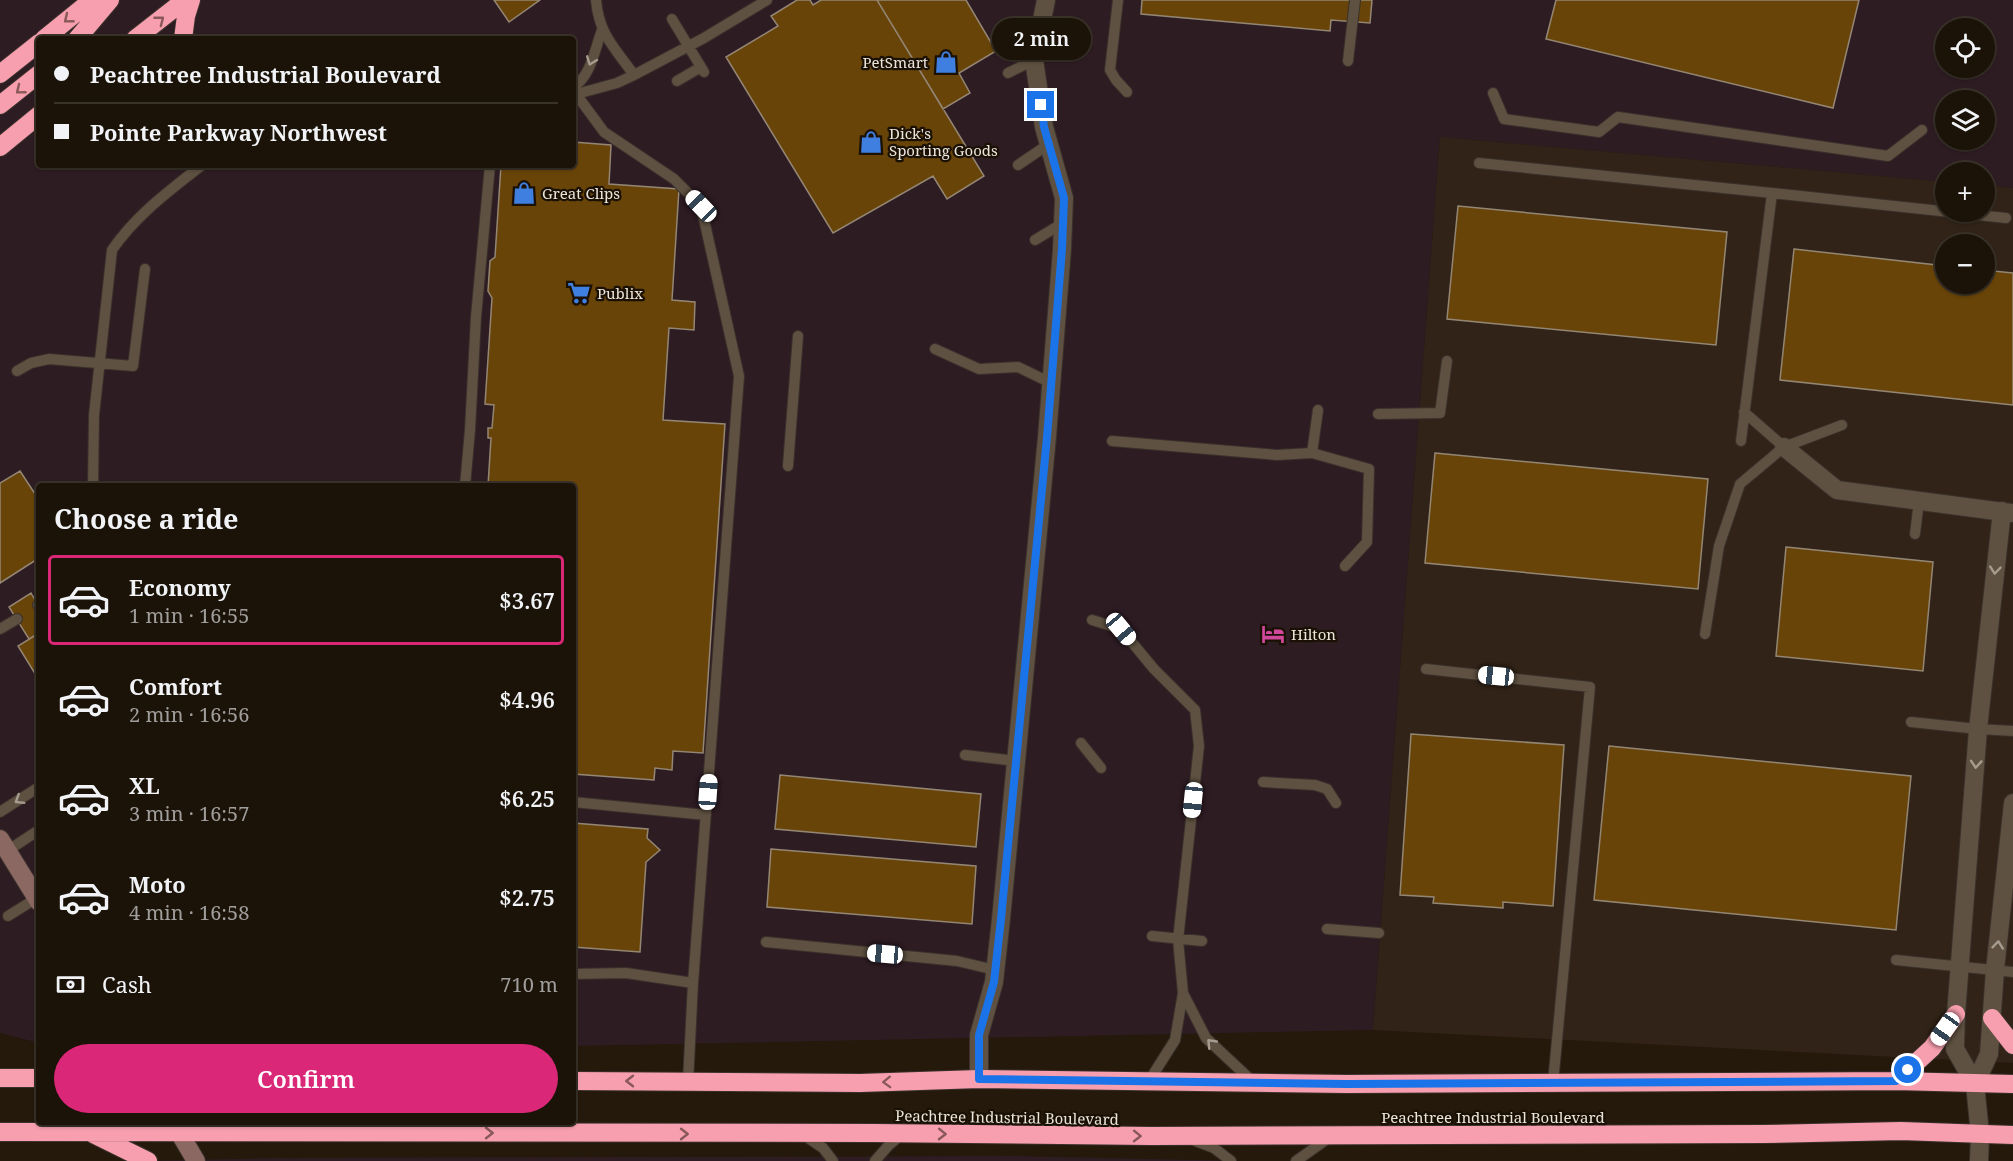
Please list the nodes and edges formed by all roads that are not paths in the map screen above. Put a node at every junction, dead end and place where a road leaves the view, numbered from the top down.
1 (92, 0) edge
2 (110, 0) edge
3 (184, 0) edge
4 (191, 0) edge
5 (596, 0) edge
6 (604, 0) edge
7 (767, 0) edge
8 (1046, 0) edge
9 (1118, 0) edge
10 (1355, 0) edge
11 (597, 17) junction
12 (672, 19) dead end
13 (602, 30) junction
14 (48, 36) edge
15 (80, 36) edge
16 (139, 36) edge
17 (183, 36) edge
18 (36, 45) edge
19 (689, 45) junction
20 (1034, 60) junction
21 (1348, 61) dead end
22 (1008, 73) dead end
23 (0, 74) edge
24 (634, 75) junction
25 (36, 76) edge
26 (676, 81) dead end
27 (576, 89) edge
28 (576, 92) edge
29 (1127, 92) dead end
30 (1493, 93) dead end
31 (576, 95) edge
32 (0, 105) edge
33 (36, 118) edge
34 (1922, 130) dead end
35 (1049, 144) junction
36 (0, 147) edge
37 (1479, 163) dead end
38 (1018, 165) dead end
39 (198, 168) edge
40 (490, 168) edge
41 (1772, 193) junction
42 (2006, 218) dead end
43 (1063, 223) junction
44 (1035, 240) dead end
45 (145, 270) dead end
46 (798, 336) dead end
47 (935, 349) dead end
48 (1447, 361) dead end
49 (98, 363) junction
50 (17, 371) dead end
51 (1051, 383) junction
52 (1318, 410) dead end
53 (1744, 411) junction
54 (1378, 414) dead end
55 (1842, 426) dead end
56 (1112, 441) dead end
57 (1741, 441) dead end
58 (1784, 447) junction
59 (1312, 453) junction
60 (788, 466) dead end
61 (93, 483) edge
62 (465, 483) edge
63 (1918, 501) junction
64 (2007, 512) edge
65 (1915, 534) dead end
66 (1346, 566) dead end
67 (16, 619) dead end
68 (1092, 620) dead end
69 (0, 629) edge
70 (1705, 634) dead end
71 (1426, 669) dead end
72 (1911, 722) dead end
73 (1978, 729) junction
74 (2013, 731) edge
75 (1081, 743) dead end
76 (965, 756) dead end
77 (1016, 761) junction
78 (1101, 768) dead end
79 (1263, 782) dead end
80 (36, 790) edge
81 (576, 802) edge
82 (1336, 803) dead end
83 (2013, 803) edge
84 (0, 812) edge
85 (706, 815) junction
86 (36, 831) edge
87 (4, 845) edge
88 (36, 897) edge
89 (36, 901) edge
90 (8, 916) dead end
91 (1326, 929) dead end
92 (1379, 933) dead end
93 (1152, 936) dead end
94 (1178, 940) junction
95 (1202, 941) dead end
96 (766, 942) dead end
97 (1896, 960) dead end
98 (1961, 967) junction
99 (996, 970) junction
100 (2004, 971) edge
101 (576, 974) edge
102 (693, 983) junction
103 (1183, 993) junction
104 (1956, 1014) junction
105 (1992, 1018) junction
106 (2013, 1045) edge
107 (36, 1077) edge
108 (0, 1078) edge
109 (979, 1079) junction
110 (576, 1081) edge
111 (1149, 1081) junction
112 (1896, 1081) junction
113 (688, 1082) junction
114 (1253, 1082) junction
115 (1553, 1083) junction
116 (1975, 1084) junction
117 (2013, 1084) edge
118 (176, 1127) edge
119 (86, 1131) junction
120 (0, 1132) edge
121 (801, 1133) junction
122 (903, 1133) junction
123 (1980, 1134) junction
124 (1333, 1135) junction
125 (2013, 1135) edge
126 (1182, 1136) junction
127 (148, 1161) edge
128 (196, 1161) edge
129 (833, 1161) edge
130 (875, 1161) edge
131 (1231, 1161) edge
132 (1296, 1161) edge
133 (1979, 1161) edge

1 -> 14 highway
2 - 15 highway
16 -> 3 highway
4 - 17 highway
5 - 11 lane
6 - 11 lane
7 - 19 lane
8 - 20 street
9 - 29 lane
10 - 21 lane
11 - 13 lane
12 - 19 lane
13 - 24 lane
13 -> 27 lane
18 - 23 highway
19 - 24 lane
19 - 26 lane
20 - 22 lane
20 - 35 street
24 - 28 lane
25 -> 32 highway
30 - 34 lane
31 - 85 lane
33 - 36 highway
35 - 38 lane
35 - 43 street
37 - 41 lane
39 - 49 lane
40 - 62 lane
41 - 42 lane
41 - 53 lane
43 - 44 lane
43 - 51 street
45 - 49 lane
46 - 60 lane
47 - 51 lane
48 - 54 lane
49 - 50 lane
49 - 61 lane
51 - 77 street
52 - 59 lane
53 - 57 lane
53 - 58 lane
55 - 58 lane
56 - 59 lane
58 - 63 street
58 - 70 lane
59 - 66 lane
63 - 64 street
63 - 65 lane
64 -> 73 street
67 - 69 lane
68 - 94 lane
71 - 115 lane
72 - 73 lane
73 - 74 lane
73 -> 98 street
75 - 78 lane
76 - 77 lane
77 - 99 street
79 - 82 lane
80 -> 84 lane
81 - 85 lane
100 -> 83 street
85 - 102 lane
86 - 87 lane
87 - 88 main road
89 - 90 lane
91 - 92 lane
93 - 94 lane
94 - 95 lane
94 - 103 lane
96 - 99 lane
97 - 98 lane
98 - 100 lane
98 - 104 street
99 - 109 street
100 - 105 street
101 - 102 lane
102 - 113 lane
103 - 111 lane
114 -> 103 lane
104 - 112 highway
104 - 116 street
105 - 106 highway
105 - 116 street
107 - 108 highway
109 - 111 highway
109 -> 113 highway
113 -> 110 highway
111 - 114 highway
112 - 115 highway
112 - 116 highway
114 - 115 highway
116 - 117 highway
116 - 123 street
118 - 119 highway, Peachtree Industrial Boulevard
118 -> 121 highway, Peachtree Industrial Boulevard
118 - 128 main road
119 - 120 highway, Peachtree Industrial Boulevard
119 - 127 highway
121 - 122 highway, Peachtree Industrial Boulevard
121 - 129 lane
122 -> 126 highway, Peachtree Industrial Boulevard
122 - 130 lane
123 - 124 highway, Peachtree Industrial Boulevard
123 - 125 highway, Peachtree Industrial Boulevard
123 - 133 street
124 - 126 highway, Peachtree Industrial Boulevard
124 - 132 lane
126 - 131 lane

